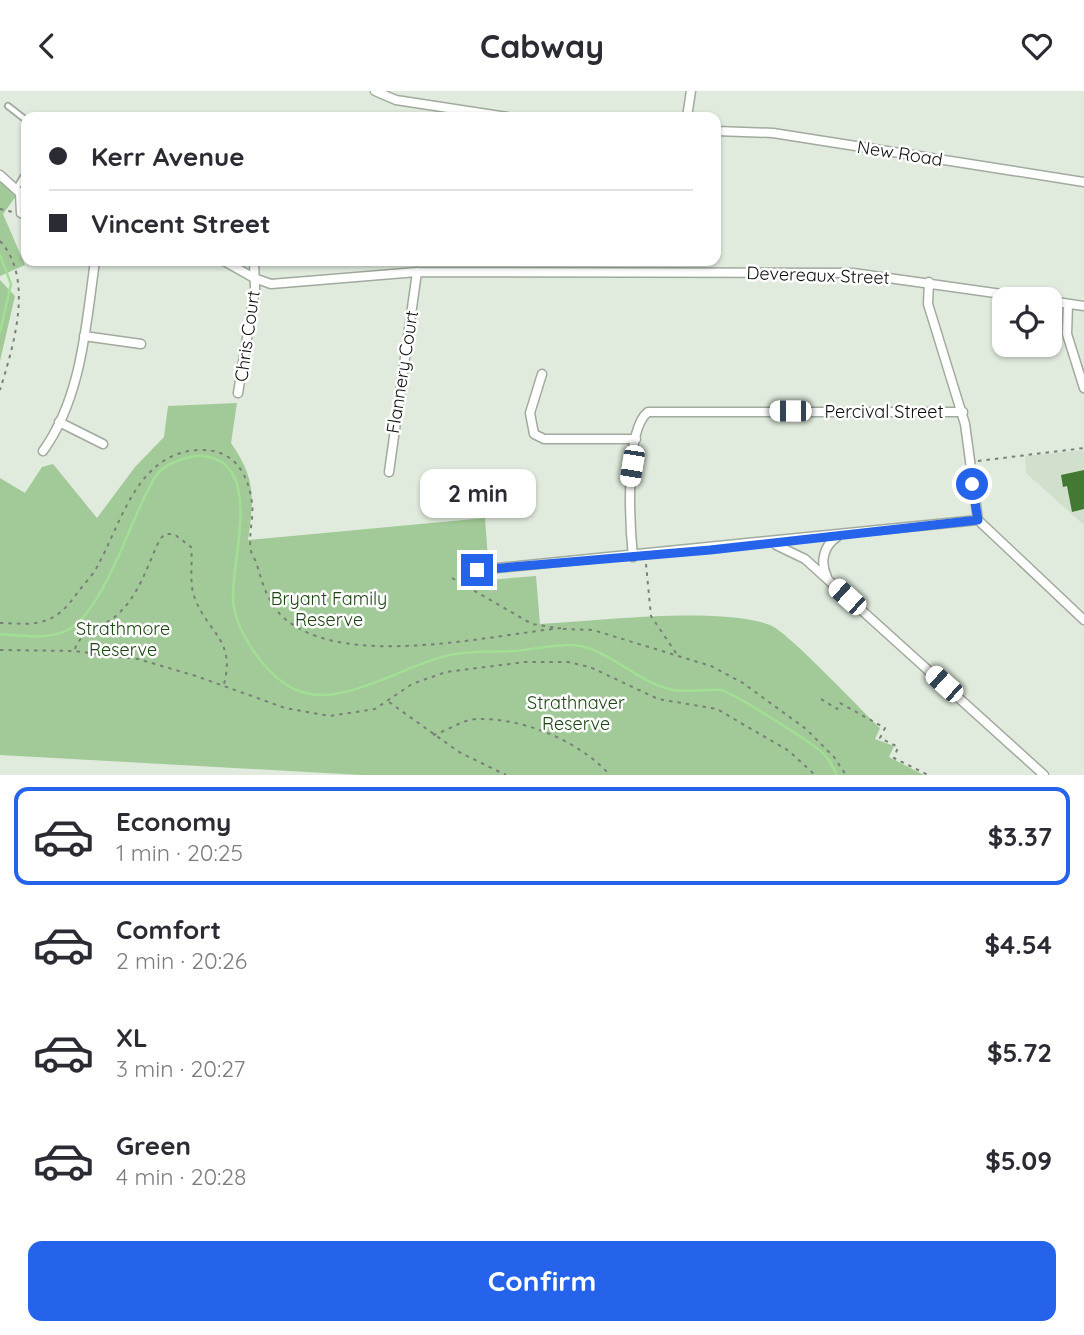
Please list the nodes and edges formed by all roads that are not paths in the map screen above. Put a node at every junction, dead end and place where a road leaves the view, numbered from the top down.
1 (375, 91) edge
2 (691, 91) edge
3 (8, 106) dead end
4 (474, 112) edge
5 (688, 112) edge
6 (21, 116) edge
7 (721, 131) edge
8 (0, 175) edge
9 (21, 180) edge
10 (1084, 182) edge
11 (16, 189) junction
12 (21, 196) edge
13 (94, 266) edge
14 (234, 266) edge
15 (254, 266) edge
16 (417, 272) junction
17 (254, 278) junction
18 (929, 282) junction
19 (992, 292) edge
20 (1062, 303) edge
21 (1068, 304) junction
22 (1084, 306) edge
23 (84, 336) junction
24 (141, 344) dead end
25 (542, 373) dead end
26 (1084, 388) edge
27 (238, 393) dead end
28 (963, 412) junction
29 (59, 422) junction
30 (636, 439) junction
31 (103, 444) dead end
32 (43, 451) dead end
33 (389, 472) dead end
34 (978, 520) junction
35 (841, 535) junction
36 (759, 544) junction
37 (633, 557) junction
38 (477, 570) dead end
39 (828, 580) junction
40 (1084, 620) edge
41 (1044, 775) edge

1 - 4 street
2 - 5 street
3 - 6 lane
7 - 10 street, New Road
8 - 11 street
9 - 11 lane
11 - 12 street
13 - 23 street
14 - 17 street, Devereaux Street
15 - 17 street, Chris Court
16 - 17 street, Devereaux Street
16 - 18 street, Devereaux Street
16 - 33 street, Flannery Court
17 - 27 street, Chris Court
18 - 19 street, Devereaux Street
18 - 28 street
20 - 21 street
21 - 22 street
21 - 26 street
23 - 24 street
23 - 29 street
25 - 30 street
28 - 30 street, Percival Street
28 - 34 street
29 - 31 street
29 - 32 street
30 - 37 street
34 - 35 street
34 - 40 street
35 - 36 street
35 - 39 street
36 - 37 street
36 - 39 street
37 - 38 street
39 - 41 street

